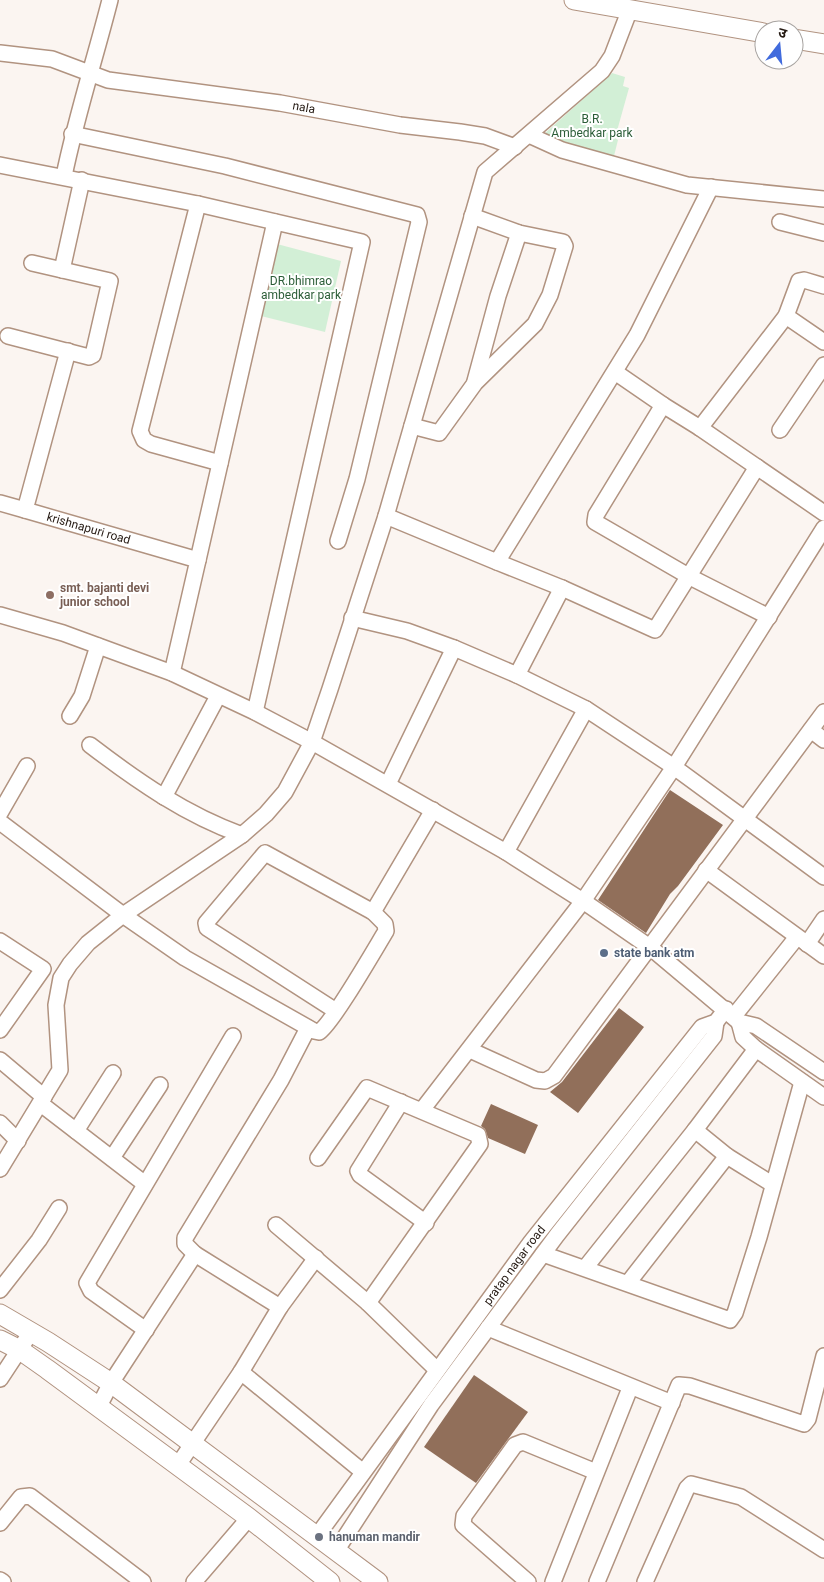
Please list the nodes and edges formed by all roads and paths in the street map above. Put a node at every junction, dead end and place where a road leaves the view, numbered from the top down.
1 (110, 0) edge
2 (582, 1) edge
3 (630, 9) junction
4 (754, 31) edge
5 (804, 41) edge
6 (824, 44) edge
7 (0, 53) edge
8 (91, 75) junction
9 (72, 134) junction
10 (521, 142) junction
11 (0, 167) edge
12 (64, 176) junction
13 (82, 180) junction
14 (711, 187) junction
15 (824, 199) edge
16 (198, 204) junction
17 (472, 216) junction
18 (274, 222) junction
19 (780, 222) dead end
20 (519, 233) junction
21 (824, 233) edge
22 (32, 263) dead end
23 (62, 270) junction
24 (824, 286) edge
25 (786, 316) junction
26 (8, 336) dead end
27 (824, 342) edge
28 (68, 351) junction
29 (824, 365) edge
30 (614, 372) junction
31 (475, 383) junction
32 (663, 405) junction
33 (412, 426) junction
34 (700, 428) junction
35 (780, 430) dead end
36 (220, 463) junction
37 (757, 467) junction
38 (0, 502) edge
39 (25, 510) junction
40 (824, 513) edge
41 (386, 516) junction
42 (824, 528) edge
43 (338, 541) dead end
44 (198, 560) junction
45 (497, 562) junction
46 (690, 577) junction
47 (562, 588) junction
48 (0, 614) edge
49 (769, 617) junction
50 (352, 618) junction
51 (98, 646) junction
52 (454, 648) junction
53 (172, 673) junction
54 (517, 674) junction
55 (218, 696) junction
56 (586, 709) junction
57 (255, 712) junction
58 (824, 712) edge
59 (70, 716) dead end
60 (811, 730) junction
61 (824, 740) edge
62 (312, 742) junction
63 (90, 745) dead end
64 (27, 766) dead end
65 (674, 767) junction
66 (388, 784) junction
67 (164, 797) junction
68 (433, 810) junction
69 (0, 813) edge
70 (746, 818) junction
71 (0, 822) edge
72 (242, 835) junction
73 (506, 852) junction
74 (706, 870) junction
75 (824, 877) edge
76 (583, 901) junction
77 (373, 912) junction
78 (122, 915) junction
79 (824, 919) edge
80 (802, 940) junction
81 (0, 941) edge
82 (651, 948) junction
83 (824, 956) edge
84 (336, 1011) junction
85 (733, 1016) junction
86 (716, 1022) junction
87 (308, 1028) junction
88 (0, 1030) edge
89 (233, 1036) dead end
90 (756, 1049) junction
91 (470, 1050) junction
92 (0, 1060) edge
93 (113, 1072) dead end
94 (824, 1072) edge
95 (802, 1082) junction
96 (160, 1085) dead end
97 (824, 1097) edge
98 (42, 1101) junction
99 (401, 1102) junction
100 (422, 1110) junction
101 (0, 1123) edge
102 (695, 1130) junction
103 (76, 1131) junction
104 (18, 1141) junction
105 (727, 1156) junction
106 (112, 1158) junction
107 (318, 1158) dead end
108 (0, 1169) edge
109 (145, 1184) junction
110 (772, 1184) junction
111 (59, 1208) dead end
112 (426, 1223) junction
113 (276, 1225) dead end
114 (195, 1254) junction
115 (543, 1254) junction
116 (316, 1258) junction
117 (585, 1268) junction
118 (628, 1283) junction
119 (0, 1290) edge
120 (368, 1303) junction
121 (280, 1307) junction
122 (0, 1314) edge
123 (488, 1328) junction
124 (146, 1330) junction
125 (31, 1332) junction
126 (0, 1340) edge
127 (20, 1350) junction
128 (824, 1356) edge
129 (437, 1370) junction
130 (241, 1372) junction
131 (0, 1380) edge
132 (111, 1383) junction
133 (630, 1388) junction
134 (672, 1403) junction
135 (99, 1406) junction
136 (192, 1444) junction
137 (178, 1465) junction
138 (363, 1472) junction
139 (596, 1472) junction
140 (249, 1518) junction
141 (0, 1524) edge
142 (317, 1536) junction
143 (824, 1550) edge
144 (336, 1551) junction
145 (143, 1582) edge
146 (194, 1582) edge
147 (330, 1582) edge
148 (378, 1582) edge
149 (528, 1582) edge
150 (553, 1582) edge
151 (597, 1582) edge
152 (645, 1582) edge

1 - 8 street
2 - 3 main road
3 - 4 main road
3 - 10 street
5 - 6 main road
7 - 8 street, nala
8 - 9 street
8 - 10 street, nala
9 - 12 street
9 - 43 street
10 - 14 street, nala
10 - 17 street
11 - 12 street
12 - 13 street
13 - 16 street
13 - 23 street
14 - 15 street, nala
14 - 30 street
16 - 18 street
16 - 36 street
17 - 20 street
17 - 33 street
18 - 36 street
18 - 57 street
19 - 21 street
20 - 31 street
20 - 31 street
22 - 23 street
23 - 28 street
24 - 25 street
25 - 27 street
25 - 34 street
26 - 28 street
28 - 39 street
29 - 35 street
30 - 32 street
30 - 45 street
31 - 33 street
32 - 34 street
32 - 46 street
33 - 41 street
34 - 37 street
36 - 44 street
37 - 40 street
37 - 46 street
38 - 39 street, krishnapuri road
39 - 44 street, krishnapuri road
41 - 45 street
41 - 50 street
42 - 49 street
44 - 53 street
45 - 47 street
46 - 47 street
46 - 49 street
47 - 54 street
48 - 51 street
49 - 65 street
50 - 52 street
50 - 62 street
51 - 53 street
51 - 59 street
52 - 54 street
52 - 66 street
53 - 55 street
54 - 56 street
55 - 57 street
55 - 67 street
56 - 65 street
56 - 73 street
57 - 62 street
58 - 60 street
60 - 61 street
60 - 70 street
62 - 66 street
62 - 72 street
63 - 67 street
64 - 69 street
65 - 70 street
65 - 76 street
66 - 68 street
67 - 72 street
68 - 73 street
68 - 77 street
70 - 74 street
70 - 75 street
71 - 78 street
72 - 78 street
73 - 76 street
74 - 80 street
74 - 82 street
76 - 82 street
76 - 91 street
77 - 84 street
77 - 84 street
78 - 87 street
78 - 98 street
79 - 80 street, pratap nagar road
80 - 83 street
80 - 85 street, pratap nagar road
81 - 88 street
82 - 85 street
82 - 91 street
84 - 87 street
85 - 86 street, pratap nagar road
85 - 90 street
85 - 94 street
86 - 115 street
86 - 129 street, pratap nagar road
87 - 114 street
89 - 109 street
90 - 95 street
90 - 102 street
91 - 100 street
92 - 98 street
93 - 103 street
95 - 97 street
95 - 110 street
96 - 106 street
98 - 103 street
98 - 104 street
99 - 100 street
99 - 107 street
99 - 112 street
100 - 112 street
101 - 104 street
102 - 105 street
102 - 117 street
103 - 106 street
104 - 108 street
105 - 110 street
105 - 118 street
106 - 109 street
109 - 124 street
110 - 118 street
111 - 119 street
112 - 120 street
113 - 116 street
114 - 121 street
114 - 124 street
115 - 117 street
115 - 123 street
116 - 120 street
116 - 121 street
117 - 118 street
120 - 129 street
121 - 130 street
122 - 125 main road
123 - 133 street
123 - 144 street
124 - 132 street
125 - 127 street
125 - 132 main road
126 - 127 main road
127 - 131 street
127 - 135 main road
128 - 134 street
129 - 138 street, pratap nagar road
130 - 136 street
130 - 138 street
132 - 135 street
132 - 136 main road
133 - 134 street
133 - 139 street
134 - 151 street
135 - 137 main road
136 - 137 street
136 - 142 main road
137 - 140 main road
138 - 142 street, pratap nagar road
139 - 149 street
139 - 150 street
140 - 146 street
140 - 147 main road
141 - 145 street
142 - 144 main road
143 - 152 street
144 - 148 main road

